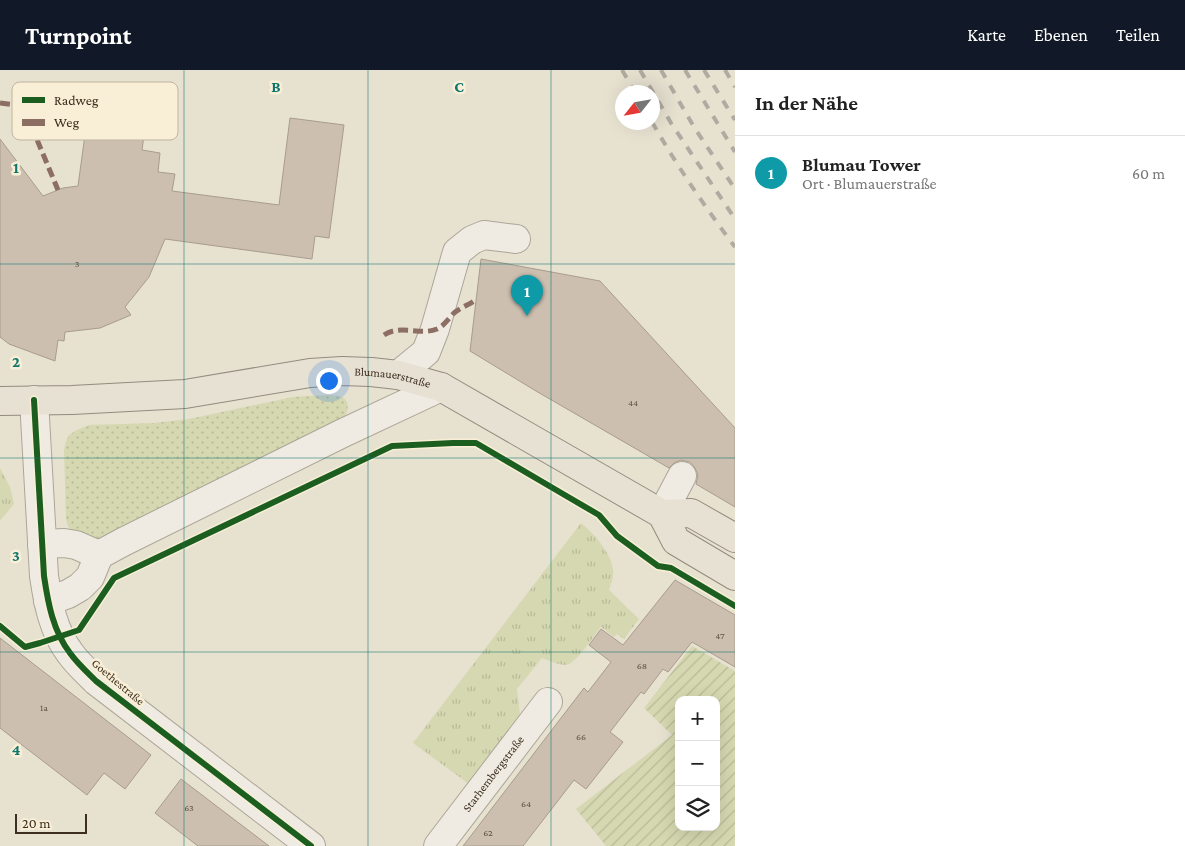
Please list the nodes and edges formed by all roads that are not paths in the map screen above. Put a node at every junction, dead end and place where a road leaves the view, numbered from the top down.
1 (516, 239) dead end
2 (398, 375) junction
3 (441, 387) junction
4 (34, 400) junction
5 (0, 401) edge
6 (682, 476) dead end
7 (662, 514) junction
8 (735, 538) edge
9 (42, 544) junction
10 (95, 566) junction
11 (735, 576) edge
12 (48, 601) junction
13 (548, 702) dead end
14 (311, 846) edge
15 (438, 846) edge

1 - 2 street
2 - 3 main road, Blumauerstraße
2 - 4 main road, Blumauerstraße
3 - 7 main road, Blumauerstraße
3 - 10 street
4 - 5 main road, Blumauerstraße
4 - 9 street, Goethestraße
6 - 7 street
7 - 8 main road
7 - 11 main road
9 - 10 street
9 - 12 street, Goethestraße
10 - 12 street
12 - 14 street, Goethestraße
13 - 15 street, Starhembergstraße

